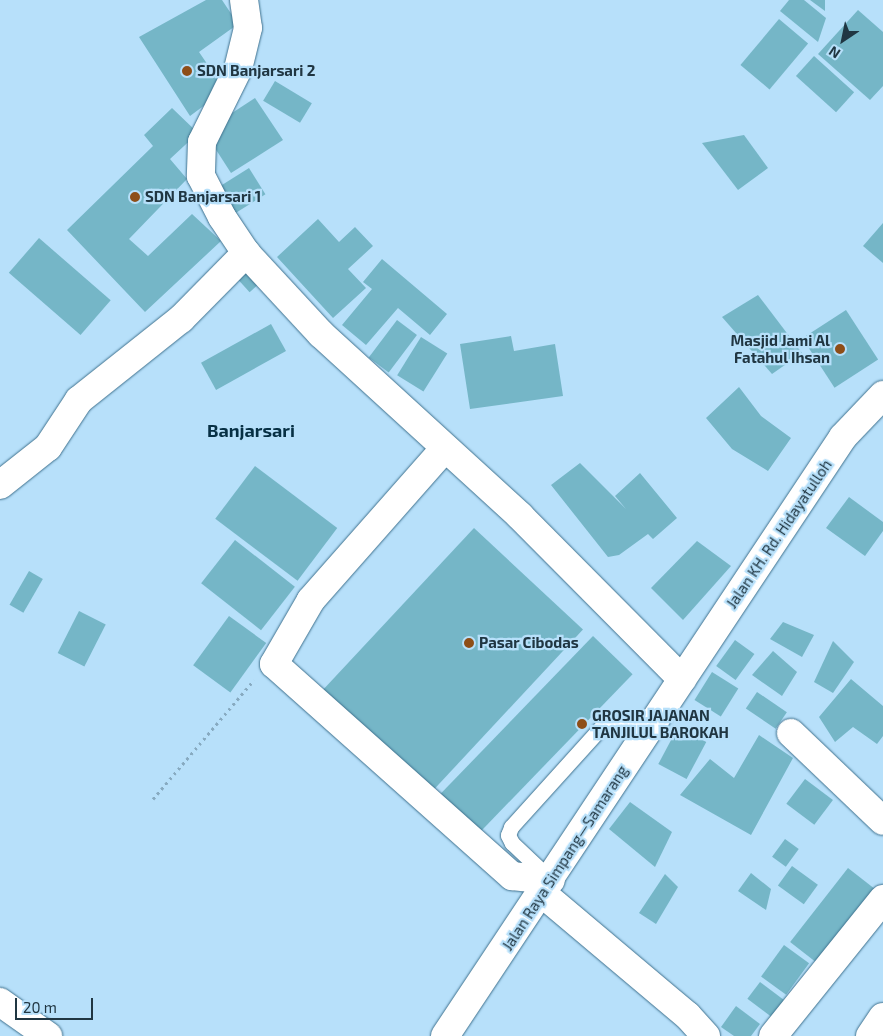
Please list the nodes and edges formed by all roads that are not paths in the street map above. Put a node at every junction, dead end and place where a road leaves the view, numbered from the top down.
1 (244, 0) edge
2 (246, 253) junction
3 (883, 395) edge
4 (445, 448) junction
5 (0, 485) edge
6 (682, 679) junction
7 (791, 734) dead end
8 (646, 735) junction
9 (883, 821) edge
10 (547, 887) junction
11 (883, 899) edge
12 (0, 1002) edge
13 (883, 1017) edge
14 (48, 1036) edge
15 (445, 1036) edge
16 (706, 1036) edge
17 (773, 1036) edge
18 (870, 1036) edge

1 - 2 street
2 - 4 street
2 - 5 street
3 - 6 street, Jalan KH. Rd. Hidayatulloh
4 - 6 street
4 - 10 street
6 - 8 street, Jalan Raya Simpang—Samarang
7 - 9 street
8 - 10 street, Jalan Raya Simpang—Samarang
8 - 10 lane
10 - 15 street, Jalan Raya Simpang—Samarang
10 - 16 street
11 - 17 street
12 - 14 street
13 - 18 street

